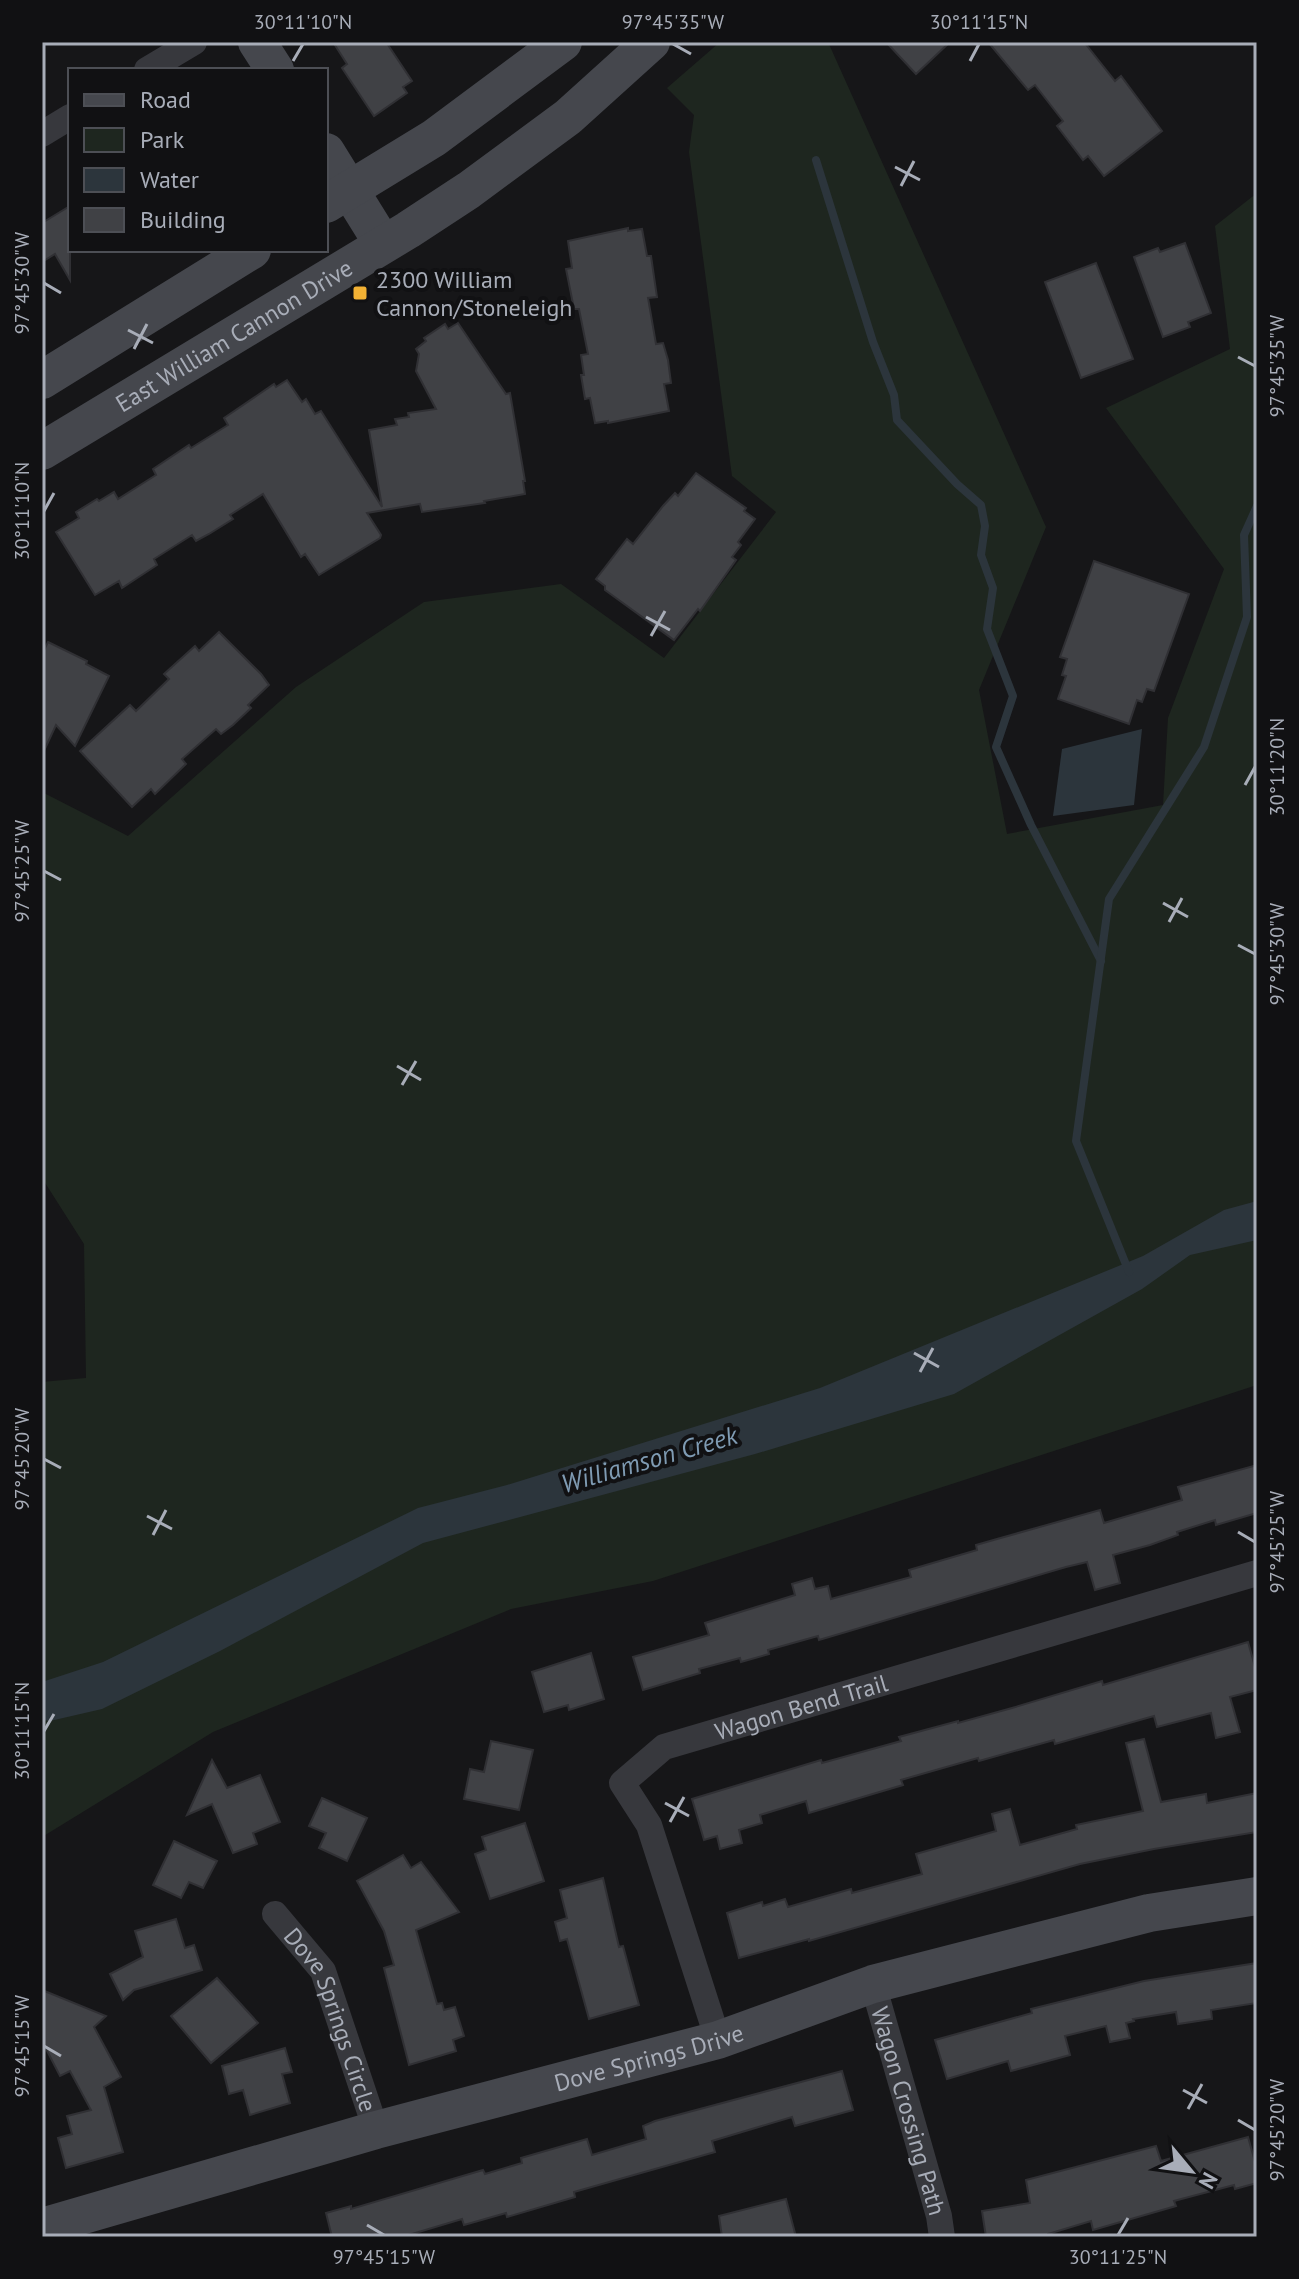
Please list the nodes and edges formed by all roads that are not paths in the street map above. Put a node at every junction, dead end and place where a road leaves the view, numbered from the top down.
1 (194, 42) edge
2 (257, 42) edge
3 (563, 42) edge
4 (651, 42) edge
5 (150, 68) edge
6 (274, 68) edge
7 (68, 118) edge
8 (42, 134) edge
9 (328, 160) edge
10 (338, 197) edge
11 (383, 244) junction
12 (249, 252) edge
13 (42, 380) edge
14 (42, 451) edge
15 (1257, 1573) edge
16 (1257, 1896) edge
17 (275, 1914) dead end
18 (873, 1984) junction
19 (718, 2040) junction
20 (376, 2130) junction
21 (42, 2227) edge
22 (942, 2237) edge

1 - 5 street
2 - 6 street
3 - 10 street
4 - 11 street, East William Cannon Drive
7 - 8 street
9 - 10 street
10 - 11 street
11 - 14 street, East William Cannon Drive
12 - 13 street
15 - 19 street, Wagon Bend Trail
16 - 18 street, Dove Springs Drive
17 - 20 street, Dove Springs Circle
18 - 19 street, Dove Springs Drive
18 - 22 street, Wagon Crossing Path
19 - 20 street, Dove Springs Drive
20 - 21 street, Dove Springs Drive

